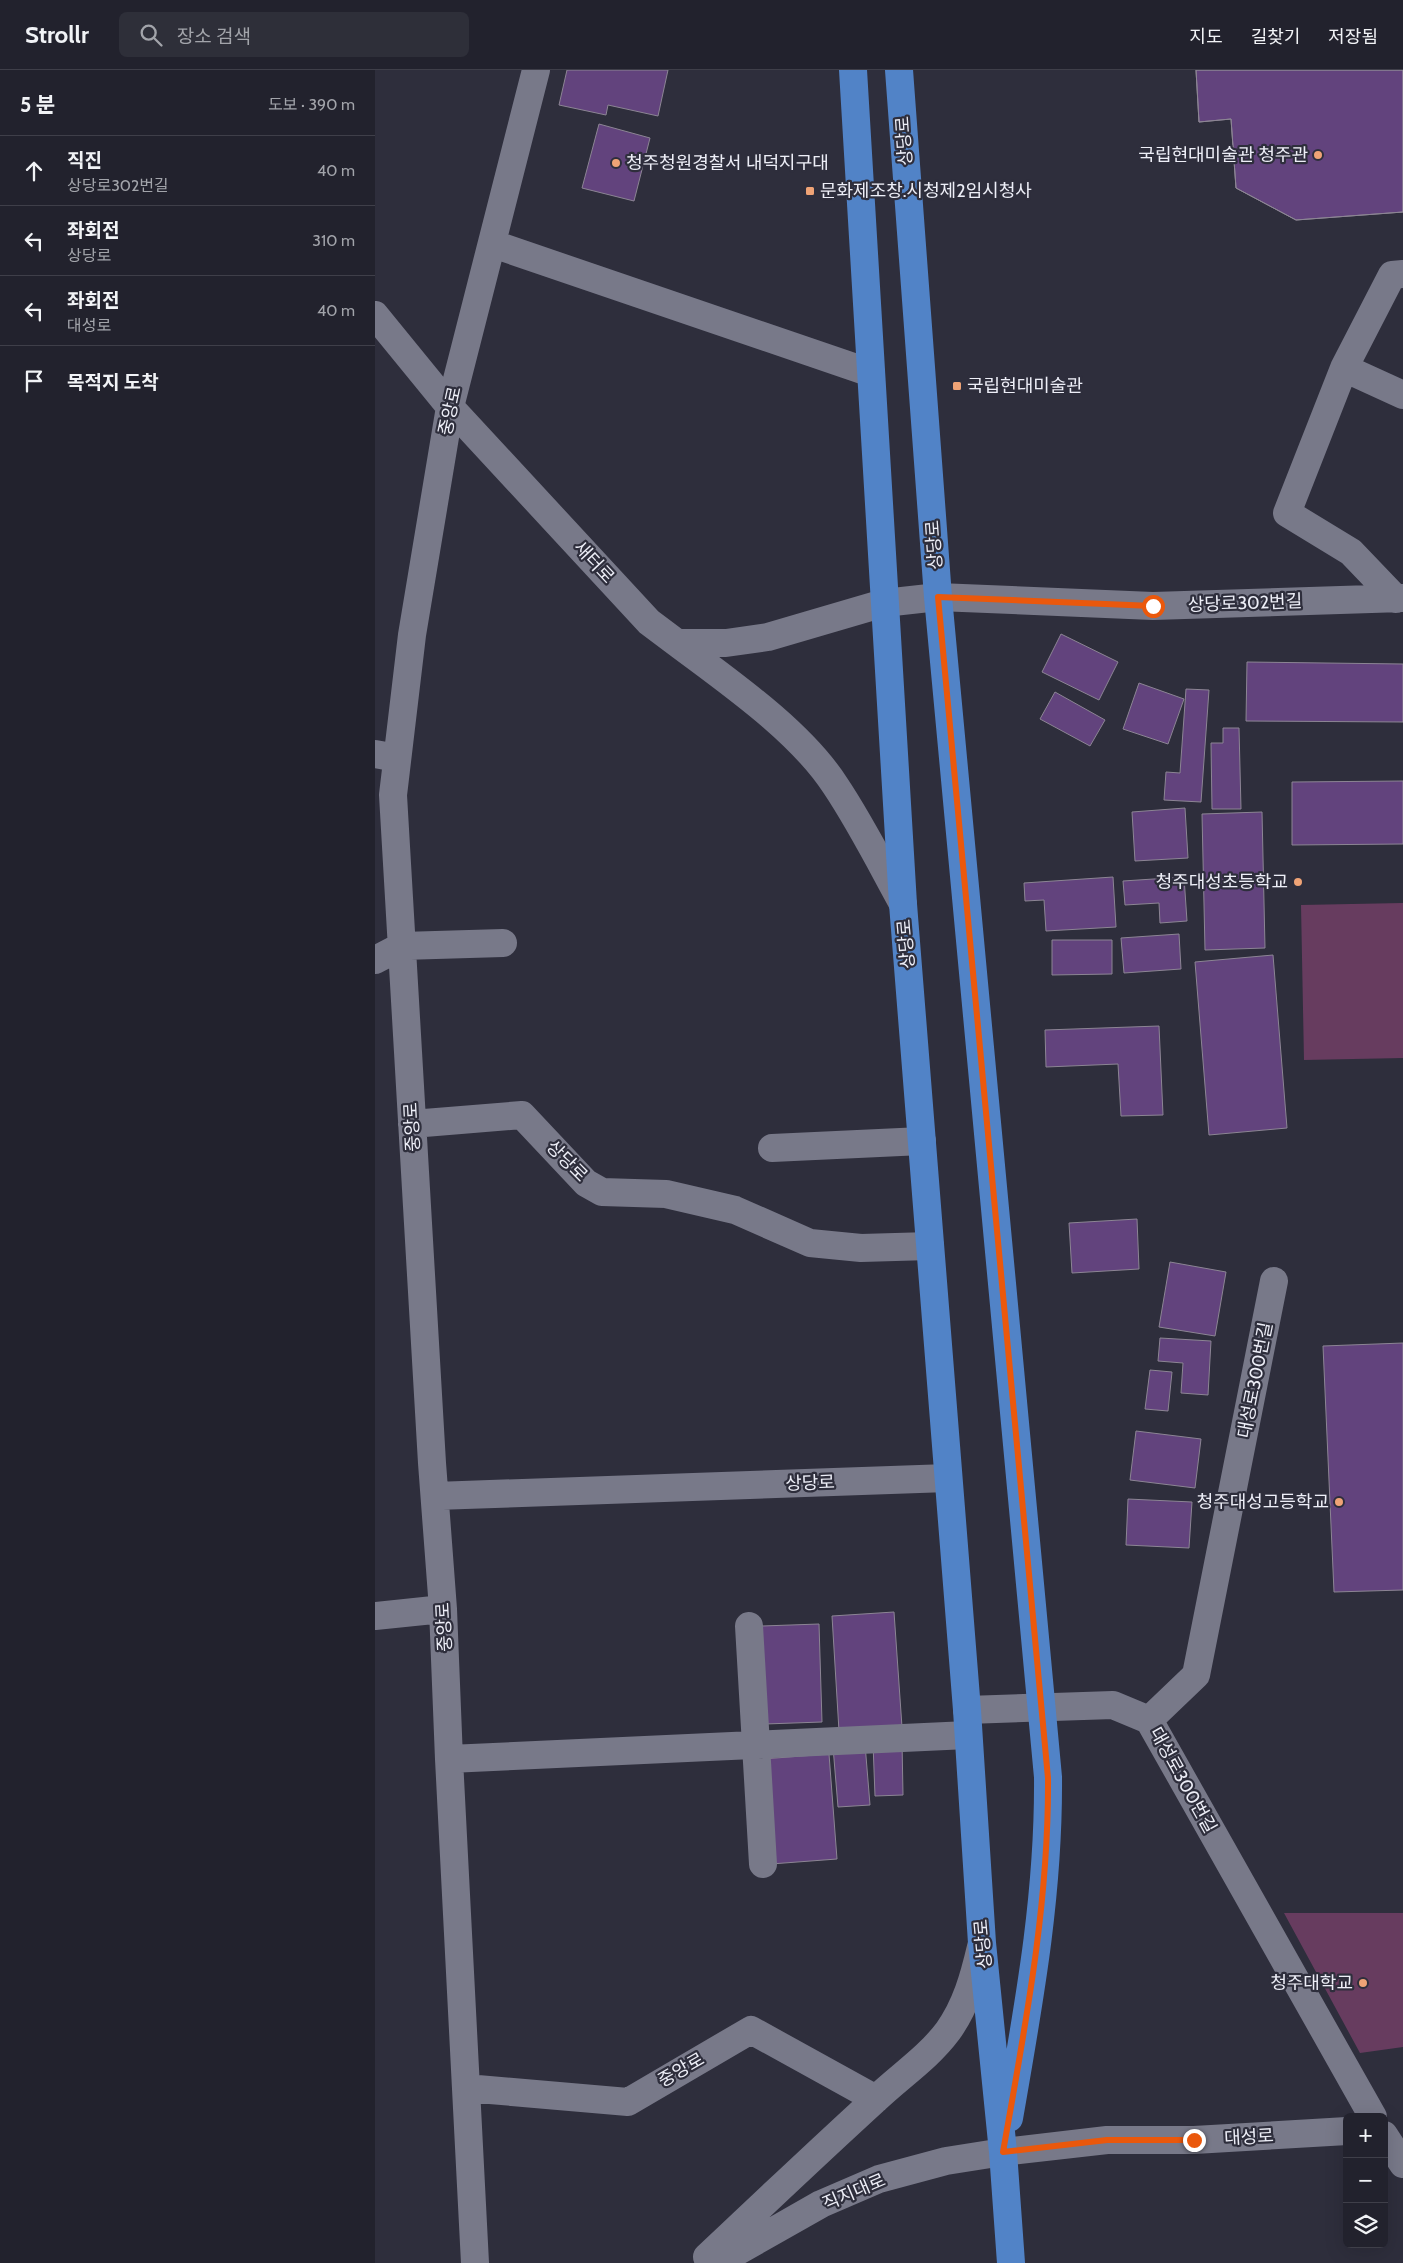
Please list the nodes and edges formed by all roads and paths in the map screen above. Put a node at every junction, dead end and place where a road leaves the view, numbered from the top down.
1 (536, 70) edge
2 (853, 70) edge
3 (899, 70) edge
4 (493, 244) junction
5 (1403, 274) edge
6 (375, 315) edge
7 (1343, 368) junction
8 (871, 373) junction
9 (1403, 395) edge
10 (449, 407) junction
11 (938, 597) junction
12 (1400, 598) edge
13 (884, 603) junction
14 (677, 644) junction
15 (386, 756) edge
16 (903, 904) junction
17 (503, 943) dead end
18 (401, 946) junction
19 (375, 960) edge
20 (412, 1124) junction
21 (922, 1142) junction
22 (772, 1148) dead end
23 (930, 1246) junction
24 (1274, 1281) dead end
25 (948, 1478) junction
26 (435, 1496) junction
27 (443, 1609) junction
28 (375, 1616) edge
29 (749, 1626) dead end
30 (1041, 1708) junction
31 (1149, 1720) junction
32 (967, 1723) junction
33 (757, 1744) junction
34 (449, 1759) junction
35 (763, 1864) dead end
36 (982, 1943) junction
37 (467, 2088) junction
38 (875, 2099) junction
39 (1371, 2113) edge
40 (1343, 2132) edge
41 (1388, 2141) edge
42 (1003, 2152) junction
43 (1403, 2164) edge
44 (475, 2263) edge
45 (701, 2263) edge
46 (717, 2263) edge
47 (1011, 2263) edge

1 - 4 street, 중앙로
2 - 8 main road, 상당로
3 - 11 main road, 상당로
4 - 8 street
4 - 10 street, 중앙로
5 - 7 street
6 - 10 street, 새터로
7 - 9 street
7 - 12 street, 상당로302번길
8 - 13 main road, 상당로
10 - 14 street, 새터로
10 - 15 street, 중앙로
11 - 12 street, 상당로302번길
11 - 13 street, 상당로302번길
11 - 30 main road, 상당로
13 - 14 street
13 - 16 main road, 상당로
14 - 16 street, 새터로
15 - 18 street, 중앙로
16 - 21 main road, 상당로
17 - 18 street
18 - 19 street
18 - 20 street, 중앙로
20 - 23 street, 상당로
20 - 26 street, 중앙로
21 - 22 street
21 - 23 main road, 상당로
23 - 25 main road, 상당로
24 - 31 street, 대성로300번길
25 - 26 street, 상당로
25 - 32 main road, 상당로
26 - 27 street, 중앙로
27 - 28 street
27 - 34 street, 중앙로
29 - 33 street
30 - 31 street
30 - 32 street
30 - 42 main road, 상당로
31 - 39 street, 대성로300번길
32 - 33 street
32 - 36 main road, 상당로
33 - 34 street
33 - 35 street
34 - 37 street, 중앙로
36 - 38 street
36 - 42 main road, 상당로
37 - 38 street, 중앙로
37 - 44 street, 중앙로
38 - 45 street
40 - 42 street, 대성로
41 - 43 street
42 - 46 street, 직지대로
42 - 47 main road, 상당로

